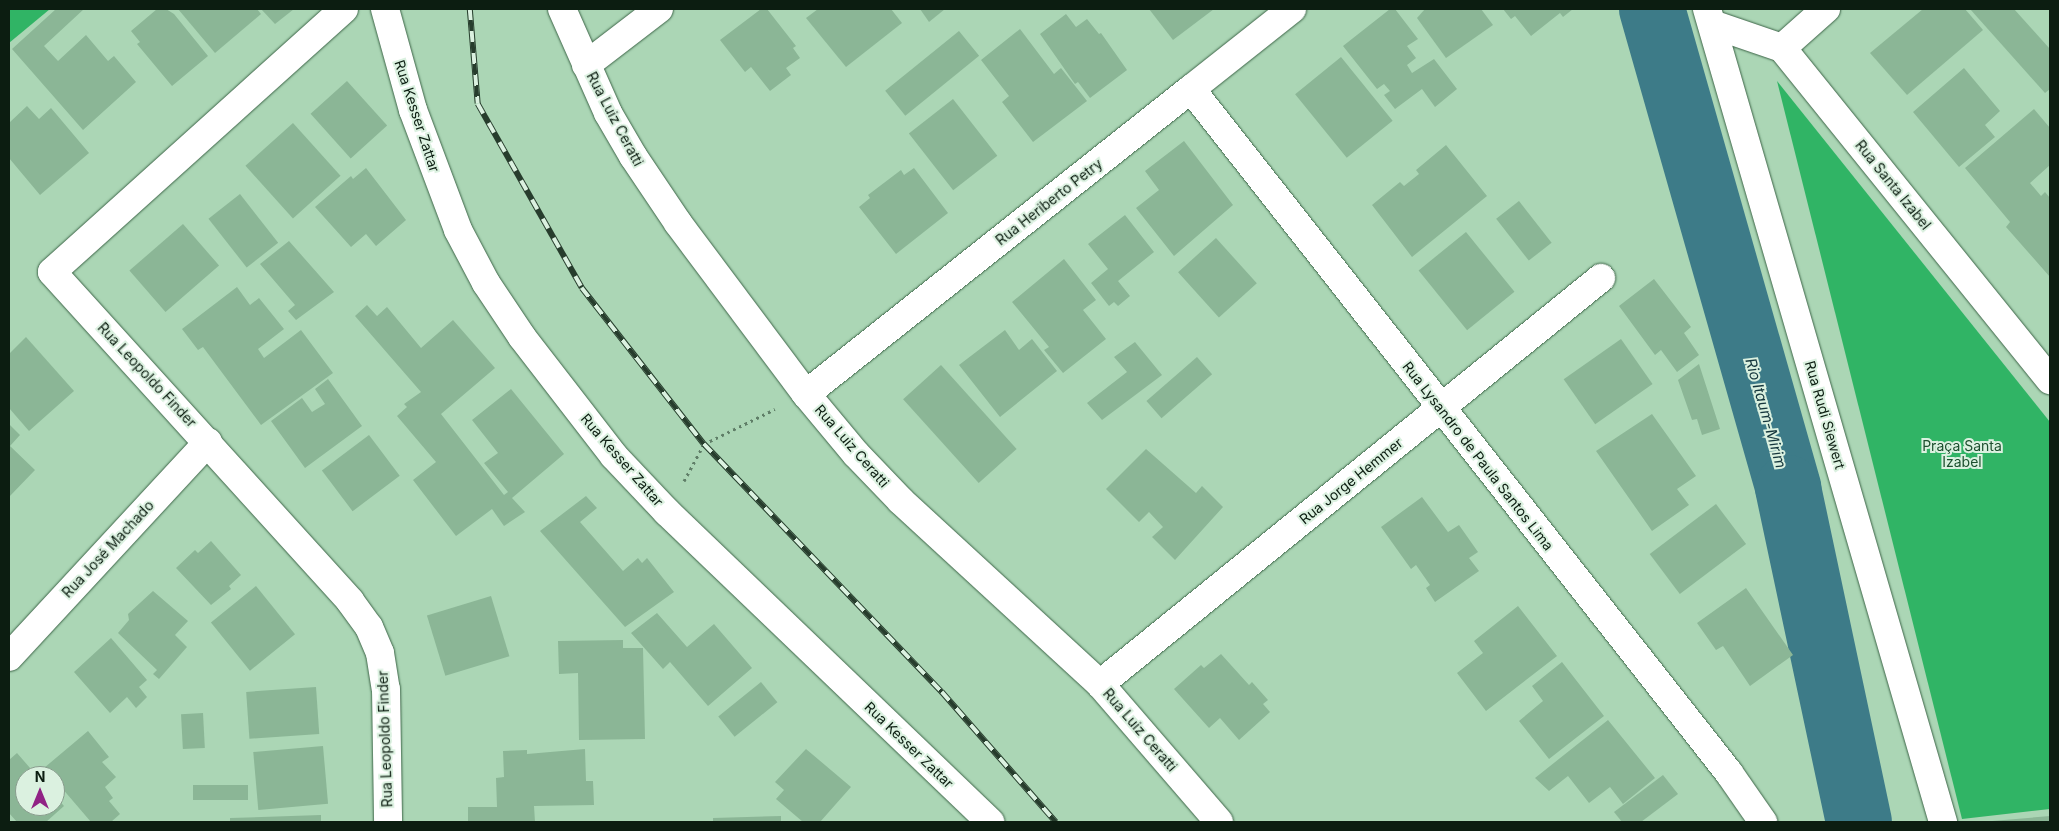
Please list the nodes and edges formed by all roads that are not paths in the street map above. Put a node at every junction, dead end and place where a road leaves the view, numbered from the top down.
1 (344, 9) edge
2 (385, 9) edge
3 (562, 9) edge
4 (659, 9) edge
5 (1292, 9) edge
6 (1826, 9) edge
7 (1709, 16) edge
8 (1782, 48) junction
9 (586, 66) junction
10 (1191, 89) junction
11 (1601, 278) dead end
12 (2050, 380) edge
13 (806, 394) junction
14 (1440, 409) junction
15 (208, 442) junction
16 (9, 657) edge
17 (1100, 684) junction
18 (388, 822) edge
19 (990, 822) edge
20 (1219, 822) edge
21 (1763, 822) edge
22 (1943, 822) edge

1 - 15 street, Rua Leopoldo Finder
2 - 19 street, Rua Kesser Zattar
3 - 9 street, Rua Luiz Ceratti
4 - 9 street
5 - 10 street, Rua Heriberto Petry
6 - 8 street
7 - 8 street
7 - 22 street, Rua Rudi Siewert
8 - 12 street, Rua Santa Izabel
9 - 13 street, Rua Luiz Ceratti
10 - 13 street, Rua Heriberto Petry
10 - 14 street, Rua Lysandro de Paula Santos Lima
11 - 14 street, Rua Jorge Hemmer
13 - 17 street, Rua Luiz Ceratti
14 - 17 street, Rua Jorge Hemmer
14 - 21 street, Rua Lysandro de Paula Santos Lima
15 - 16 street, Rua José Machado
15 - 18 street, Rua Leopoldo Finder
17 - 20 street, Rua Luiz Ceratti

